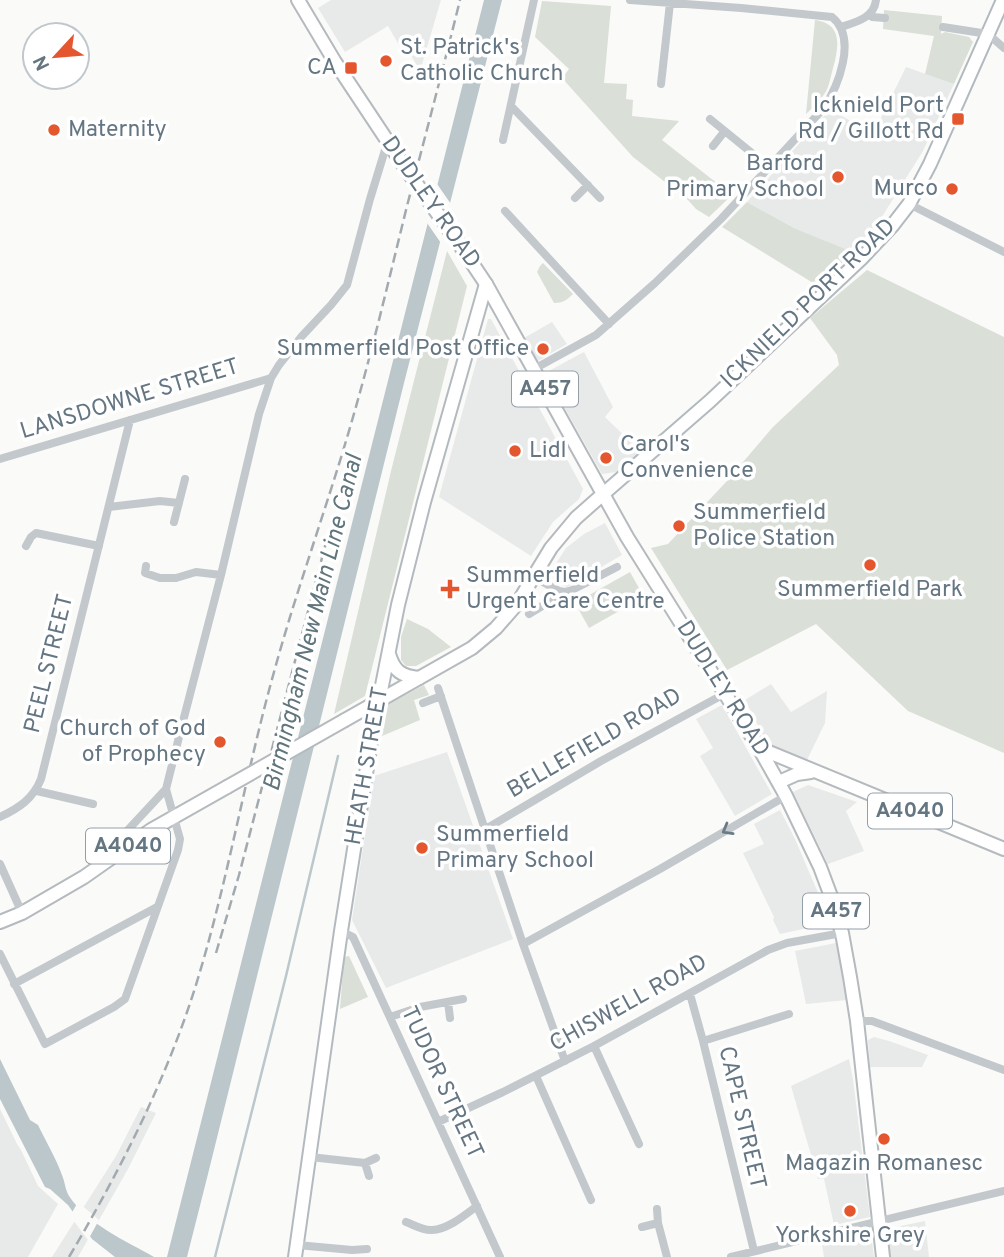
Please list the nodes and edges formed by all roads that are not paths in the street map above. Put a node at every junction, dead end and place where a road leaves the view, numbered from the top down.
1 (298, 0) edge
2 (534, 0) edge
3 (630, 0) edge
4 (876, 0) edge
5 (1003, 0) edge
6 (670, 4) junction
7 (870, 15) junction
8 (885, 18) dead end
9 (841, 27) junction
10 (943, 27) dead end
11 (988, 34) junction
12 (1004, 48) edge
13 (661, 84) dead end
14 (511, 106) junction
15 (710, 119) dead end
16 (724, 132) junction
17 (503, 140) dead end
18 (389, 144) junction
19 (713, 146) dead end
20 (769, 167) junction
21 (587, 186) junction
22 (575, 198) dead end
23 (600, 198) dead end
24 (909, 204) junction
25 (505, 211) dead end
26 (1004, 252) edge
27 (486, 284) junction
28 (609, 324) junction
29 (534, 369) junction
30 (271, 378) junction
31 (130, 420) junction
32 (0, 459) edge
33 (185, 479) dead end
34 (602, 495) junction
35 (179, 503) junction
36 (109, 507) junction
37 (174, 522) dead end
38 (26, 546) dead end
39 (99, 546) junction
40 (146, 566) dead end
41 (617, 567) dead end
42 (221, 575) junction
43 (534, 577) junction
44 (565, 592) junction
45 (528, 614) dead end
46 (389, 654) junction
47 (419, 678) junction
48 (726, 693) junction
49 (379, 701) junction
50 (423, 703) dead end
51 (759, 748) junction
52 (816, 772) junction
53 (779, 782) junction
54 (166, 789) junction
55 (37, 791) junction
56 (786, 796) junction
57 (93, 804) dead end
58 (0, 817) edge
59 (174, 817) junction
60 (484, 830) junction
61 (1004, 849) edge
62 (0, 863) edge
63 (84, 877) junction
64 (158, 908) junction
65 (22, 913) junction
66 (0, 922) edge
67 (341, 931) junction
68 (842, 933) junction
69 (523, 944) junction
70 (0, 954) edge
71 (14, 984) junction
72 (690, 994) junction
73 (463, 999) dead end
74 (448, 1002) junction
75 (789, 1014) dead end
76 (390, 1017) junction
77 (450, 1017) dead end
78 (857, 1021) junction
79 (703, 1041) junction
80 (594, 1046) junction
81 (565, 1061) junction
82 (1004, 1070) edge
83 (536, 1076) junction
84 (438, 1122) junction
85 (639, 1144) dead end
86 (310, 1157) junction
87 (376, 1158) dead end
88 (365, 1163) junction
89 (369, 1176) dead end
90 (1004, 1191) edge
91 (591, 1200) dead end
92 (477, 1206) junction
93 (657, 1209) dead end
94 (406, 1222) dead end
95 (879, 1222) junction
96 (658, 1223) junction
97 (642, 1227) dead end
98 (367, 1249) dead end
99 (296, 1251) edge
100 (754, 1251) junction
101 (352, 1254) edge
102 (500, 1257) edge
103 (667, 1257) edge
104 (731, 1257) edge
105 (883, 1257) edge

1 - 18 main road, DUDLEY ROAD / A457
2 - 14 street
3 - 6 street
4 - 7 street
5 - 11 main road, ICKNIELD PORT ROAD
6 - 9 street
6 - 13 street
7 - 8 street
7 - 9 street
9 - 20 street
10 - 11 street
11 - 12 street
11 - 24 main road, ICKNIELD PORT ROAD
14 - 17 street
14 - 21 street
15 - 16 street
16 - 19 street
16 - 20 street
18 - 27 main road, DUDLEY ROAD / A457, bridge
18 - 30 street
20 - 28 street
21 - 22 street
21 - 23 street
24 - 26 street
24 - 34 main road, ICKNIELD PORT ROAD
25 - 28 street
27 - 29 main road, DUDLEY ROAD / A457
27 - 46 main road, HEATH STREET
28 - 29 street
29 - 34 main road, DUDLEY ROAD / A457
30 - 31 street, LANSDOWNE STREET
30 - 42 street
31 - 32 street, LANSDOWNE STREET
31 - 36 street, PEEL STREET
33 - 35 street
34 - 43 main road, A4040
34 - 48 main road, DUDLEY ROAD / A457
35 - 36 street
35 - 37 street
36 - 39 street, PEEL STREET
38 - 39 street
39 - 55 street, PEEL STREET
40 - 42 street
41 - 44 street
42 - 54 street
43 - 44 street
43 - 47 main road, A4040
44 - 45 street
46 - 47 main road
46 - 49 main road, HEATH STREET
47 - 49 main road, A4040
48 - 51 main road, DUDLEY ROAD / A457
48 - 60 street, BELLEFIELD ROAD
49 - 59 main road, A4040, bridge
49 - 67 main road, HEATH STREET
50 - 60 street
51 - 52 main road, A4040
51 - 53 main road, DUDLEY ROAD / A457
52 - 53 main road
52 - 61 main road, A4040
53 - 56 main road, DUDLEY ROAD / A457
54 - 59 street
54 - 63 street
55 - 57 street
55 - 58 street
56 - 68 main road, DUDLEY ROAD / A457
56 -> 69 street
59 - 63 main road, A4040
59 - 64 street
60 - 69 street
62 - 65 street
63 - 65 main road, A4040
64 - 71 street
64 - 71 street
65 - 66 main road, A4040
67 - 76 street, TUDOR STREET
67 - 86 main road, HEATH STREET
68 - 72 street, CHISWELL ROAD
68 - 78 main road, DUDLEY ROAD / A457
69 - 81 street
70 - 71 street
72 - 79 street, CAPE STREET
72 - 80 street, CHISWELL ROAD
73 - 74 street
74 - 76 street
74 - 77 street
75 - 79 street
76 - 84 street, TUDOR STREET
78 - 82 street
78 - 95 main road, DUDLEY ROAD / A457
79 - 100 street, CAPE STREET
80 - 81 street, CHISWELL ROAD
80 - 85 street
81 - 83 street, CHISWELL ROAD
83 - 84 street, CHISWELL ROAD
83 - 91 street
84 - 92 street, TUDOR STREET
86 - 88 street
86 - 99 main road, HEATH STREET
87 - 88 street
88 - 89 street
90 - 95 street
92 - 94 street
92 - 102 street, TUDOR STREET
93 - 96 street
95 - 100 street
95 - 105 main road, DUDLEY ROAD / A457
96 - 97 street
96 - 103 street
98 - 101 street
99 - 101 street
100 - 104 street

